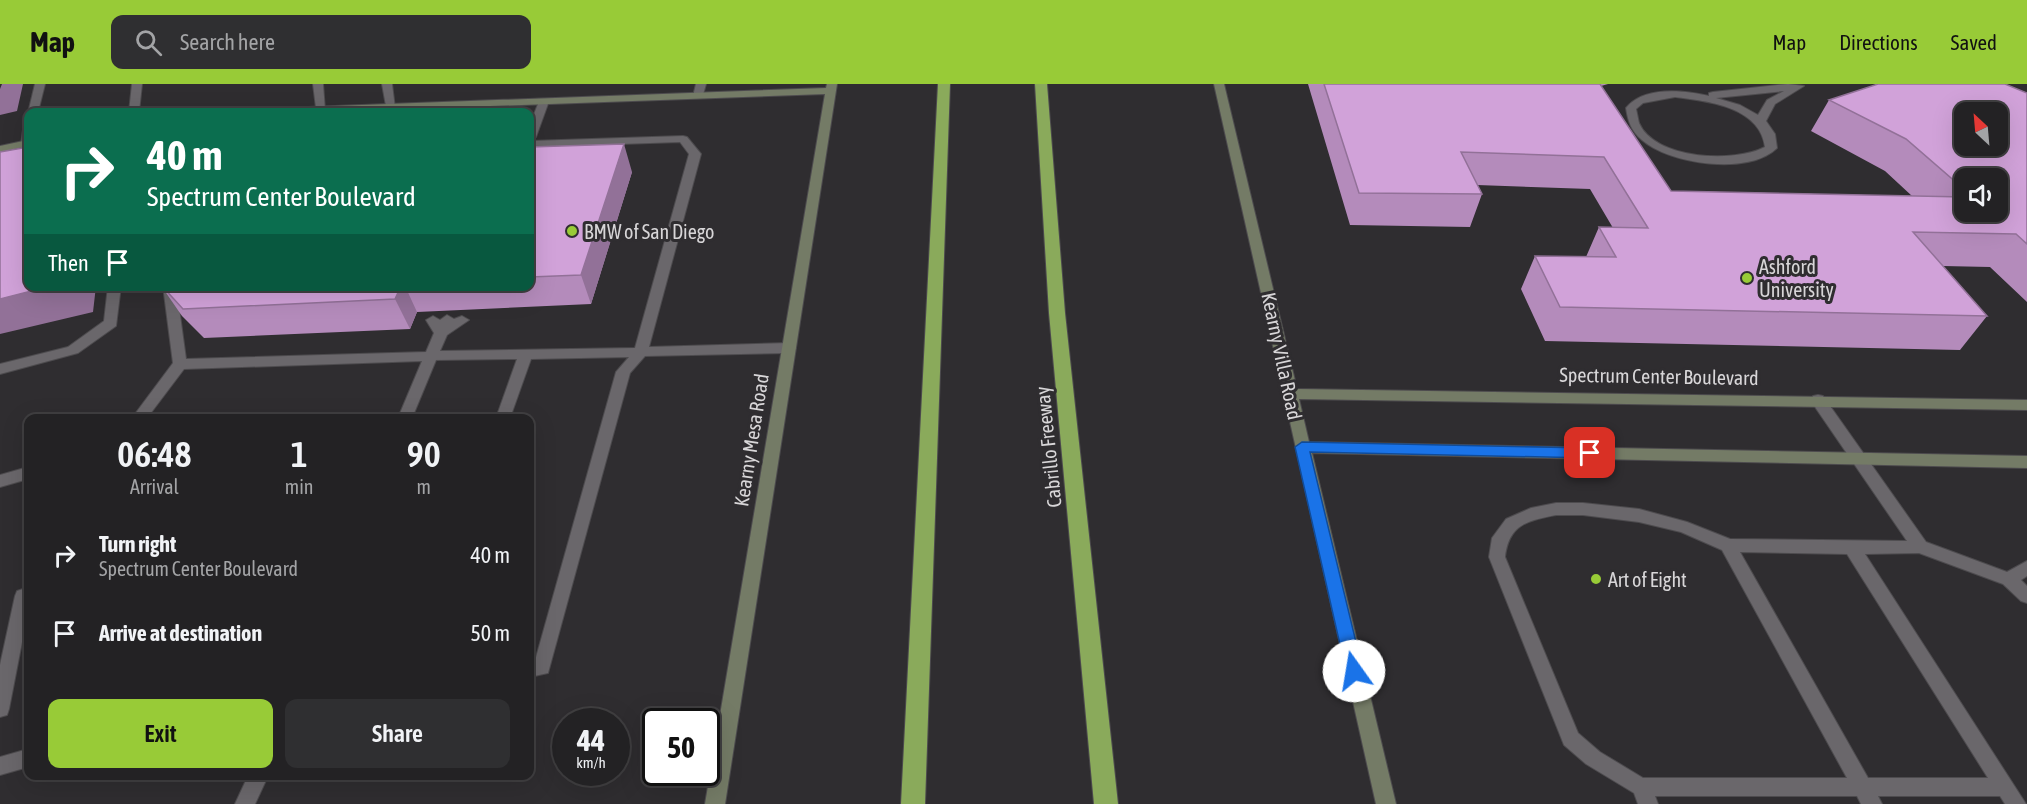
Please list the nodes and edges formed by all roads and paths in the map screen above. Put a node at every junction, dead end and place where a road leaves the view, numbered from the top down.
1 (39, 84) edge
2 (137, 84) edge
3 (318, 84) edge
4 (387, 84) edge
5 (701, 84) edge
6 (944, 84) edge
7 (1041, 84) edge
8 (1219, 84) edge
9 (1803, 85) edge
10 (831, 88) edge
11 (698, 96) junction
12 (1698, 96) junction
13 (544, 101) junction
14 (391, 106) junction
15 (34, 108) edge
16 (135, 108) edge
17 (321, 108) joint
18 (1760, 121) junction
19 (534, 127) edge
20 (534, 137) edge
21 (24, 144) edge
22 (0, 148) edge
23 (114, 291) edge
24 (170, 291) edge
25 (447, 319) dead end
26 (433, 320) dead end
27 (462, 320) dead end
28 (441, 333) junction
29 (789, 348) junction
30 (641, 352) junction
31 (525, 355) junction
32 (430, 356) junction
33 (180, 364) junction
34 (0, 369) edge
35 (1289, 394) junction
36 (1818, 400) junction
37 (2027, 405) edge
38 (142, 414) edge
39 (407, 414) edge
40 (504, 414) edge
41 (1302, 447) junction
42 (1860, 458) junction
43 (2027, 462) edge
44 (24, 474) edge
45 (0, 481) edge
46 (1728, 545) junction
47 (1920, 547) junction
48 (1852, 549) junction
49 (2027, 568) edge
50 (2009, 579) junction
51 (23, 596) dead end
52 (2027, 596) edge
53 (534, 669) edge
54 (0, 709) edge
55 (24, 759) edge
56 (0, 766) edge
57 (256, 780) edge
58 (2005, 787) junction
59 (1644, 795) edge
60 (1867, 795) edge
61 (245, 804) edge
62 (715, 804) edge
63 (912, 804) edge
64 (1106, 804) edge
65 (1386, 804) edge
66 (2016, 804) edge

1 - 15 street
2 - 16 street
3 - 17 street
4 - 14 street
5 - 11 street
6 - 63 highway
7 - 64 highway, Cabrillo Freeway
8 - 35 street, Kearny Villa Road
9 - 12 street
9 - 18 street
10 - 11 street
10 - 29 street, Kearny Mesa Road
11 - 13 street
12 - 18 street
12 - 18 street
13 - 14 street
13 - 19 street
14 - 17 street
20 - 30 street
21 - 22 street
23 - 34 street
24 - 33 street
25 - 28 street
26 - 28 street
27 - 28 street
28 - 32 street
29 - 30 street
29 - 62 street, Kearny Mesa Road
30 - 31 street
30 - 53 street
31 - 32 street
31 - 40 street
32 - 33 street
32 - 39 street
33 - 38 street
35 - 36 street, Spectrum Center Boulevard
35 - 41 street, Kearny Villa Road
36 - 37 street, Spectrum Center Boulevard
36 - 42 street
41 - 42 street
41 - 65 street, Kearny Villa Road
42 - 43 street
42 - 47 street
44 - 45 street
46 - 48 street
46 - 59 street
46 - 60 street
47 - 48 street
47 - 50 street
48 - 58 street
49 - 50 street
50 - 52 street
51 - 54 street
55 - 56 street
57 - 61 street
58 - 60 street
58 - 66 street
59 - 60 street

